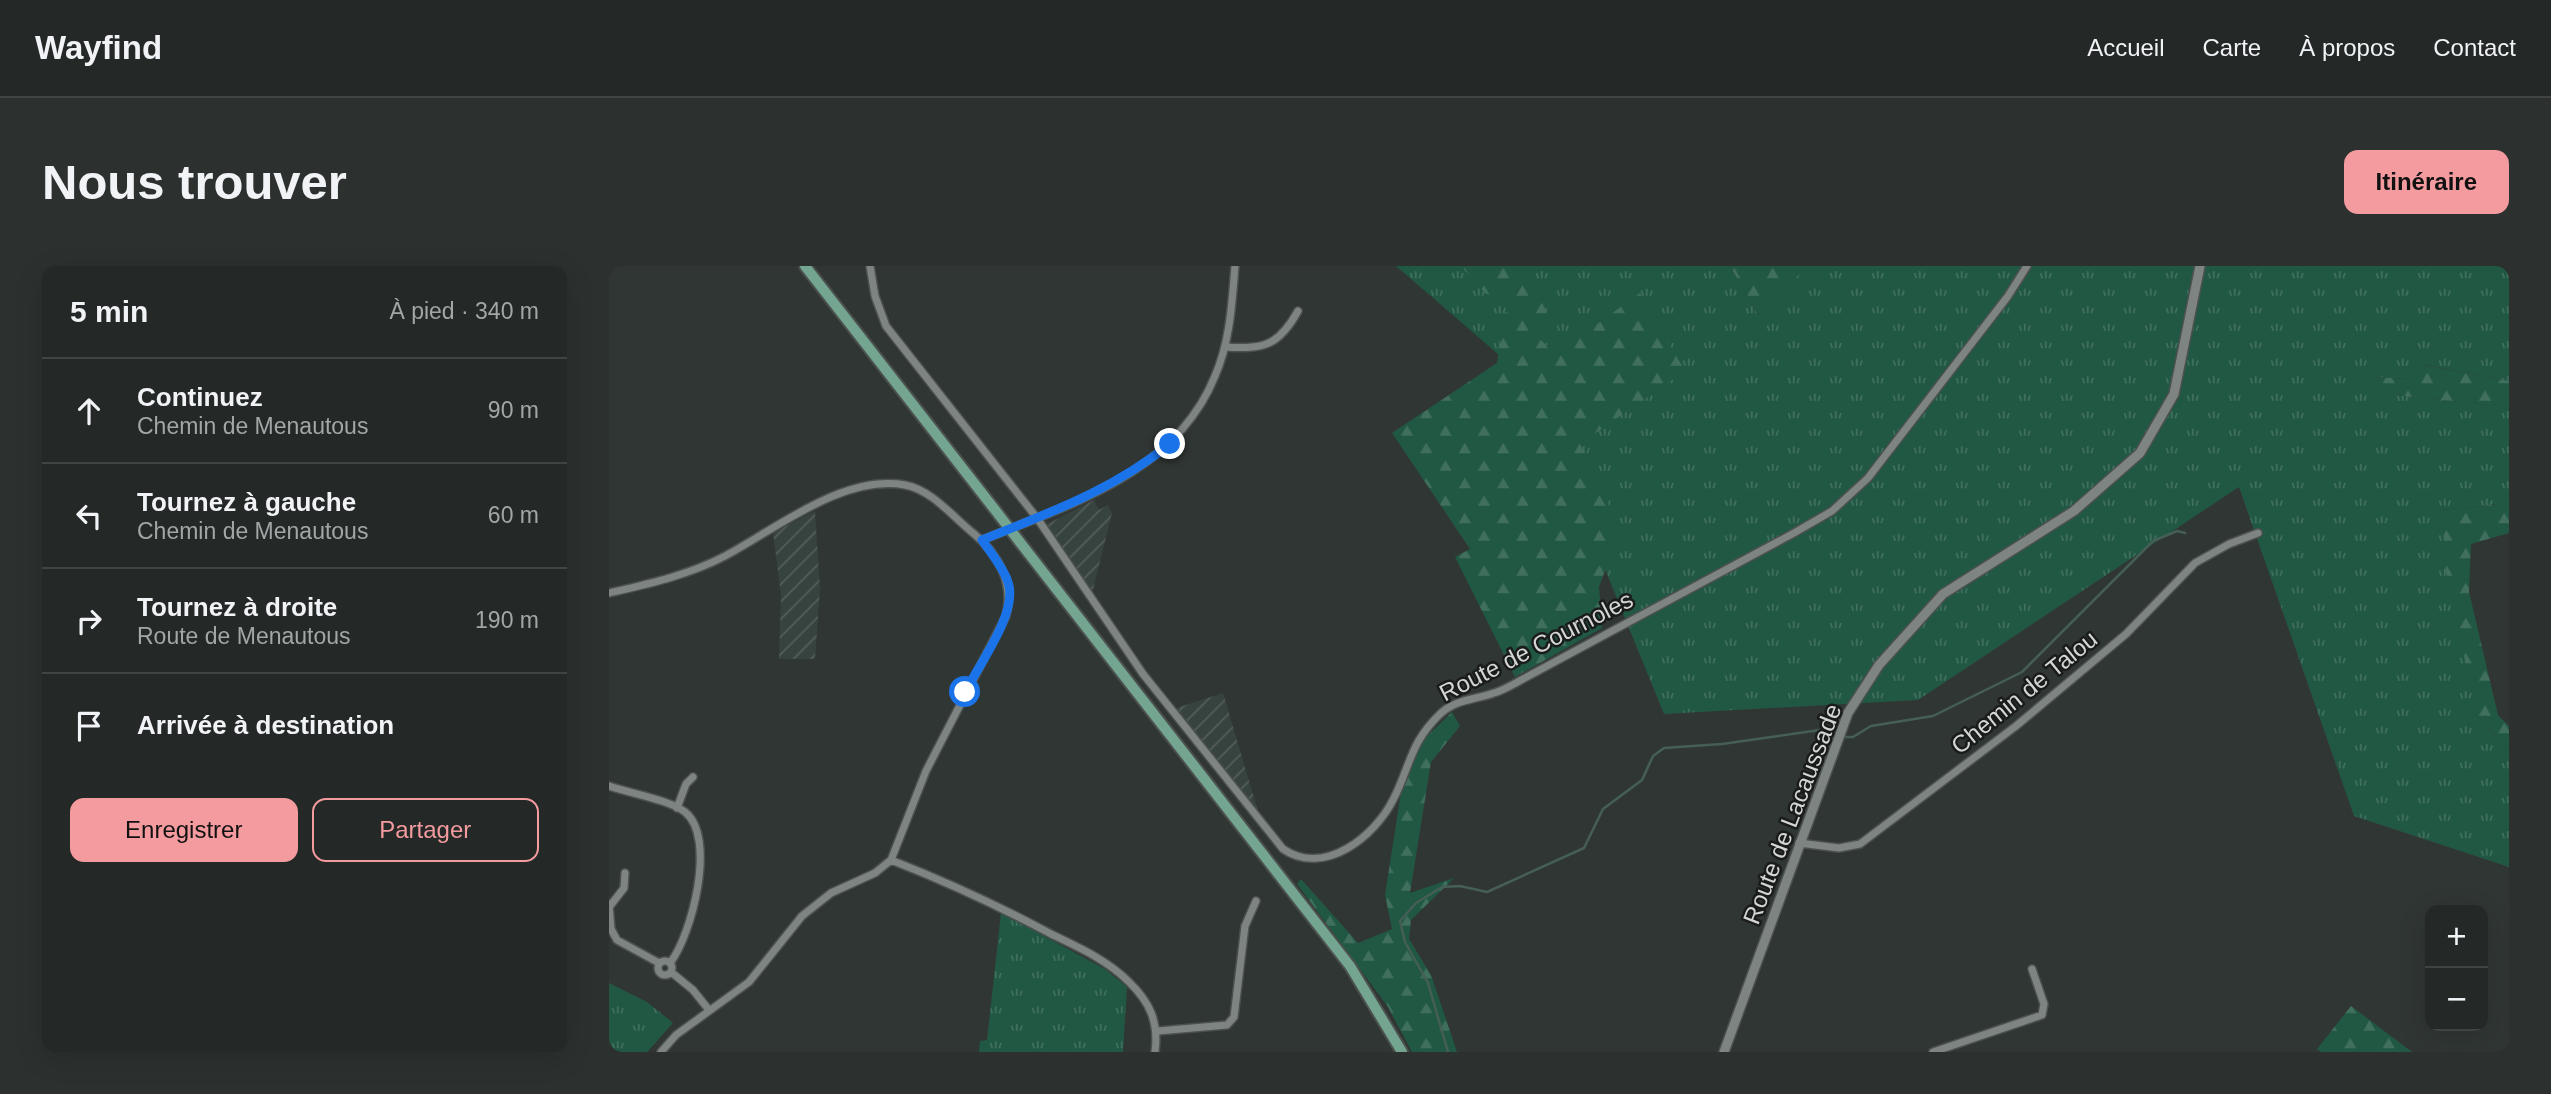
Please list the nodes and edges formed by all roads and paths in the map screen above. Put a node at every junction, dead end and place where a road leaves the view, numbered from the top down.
1 (805, 266) edge
2 (870, 266) edge
3 (1235, 266) edge
4 (2027, 266) edge
5 (2200, 266) edge
6 (1298, 312) dead end
7 (1225, 347) junction
8 (1037, 518) junction
9 (2258, 533) dead end
10 (982, 540) junction
11 (609, 593) edge
12 (693, 778) dead end
13 (609, 786) edge
14 (677, 808) junction
15 (1799, 843) junction
16 (891, 860) junction
17 (625, 873) dead end
18 (1256, 901) dead end
19 (610, 905) edge
20 (659, 963) junction
21 (670, 963) junction
22 (2032, 969) dead end
23 (671, 972) junction
24 (709, 1010) junction
25 (1158, 1031) junction
26 (661, 1052) edge
27 (1155, 1052) edge
28 (1402, 1052) edge
29 (1724, 1052) edge
30 (1933, 1052) edge

1 - 28 main road, bridge
2 - 8 street, Route de Cournoles
3 - 7 street
4 - 8 street, Route de Cournoles
5 - 15 street, Route de Lacaussade
6 - 7 street
7 - 8 street
8 - 10 street
9 - 15 street, Chemin de Talou
10 - 11 street
10 - 16 street
12 - 14 street
13 - 14 street
14 - 21 street
15 - 29 street, Route de Lacaussade
16 - 24 street
16 - 25 street
17 - 19 street
18 - 25 street
19 - 20 street
20 - 21 street
20 - 23 street
21 - 23 street
22 - 30 street
23 - 24 street
24 - 26 street
25 - 27 street

